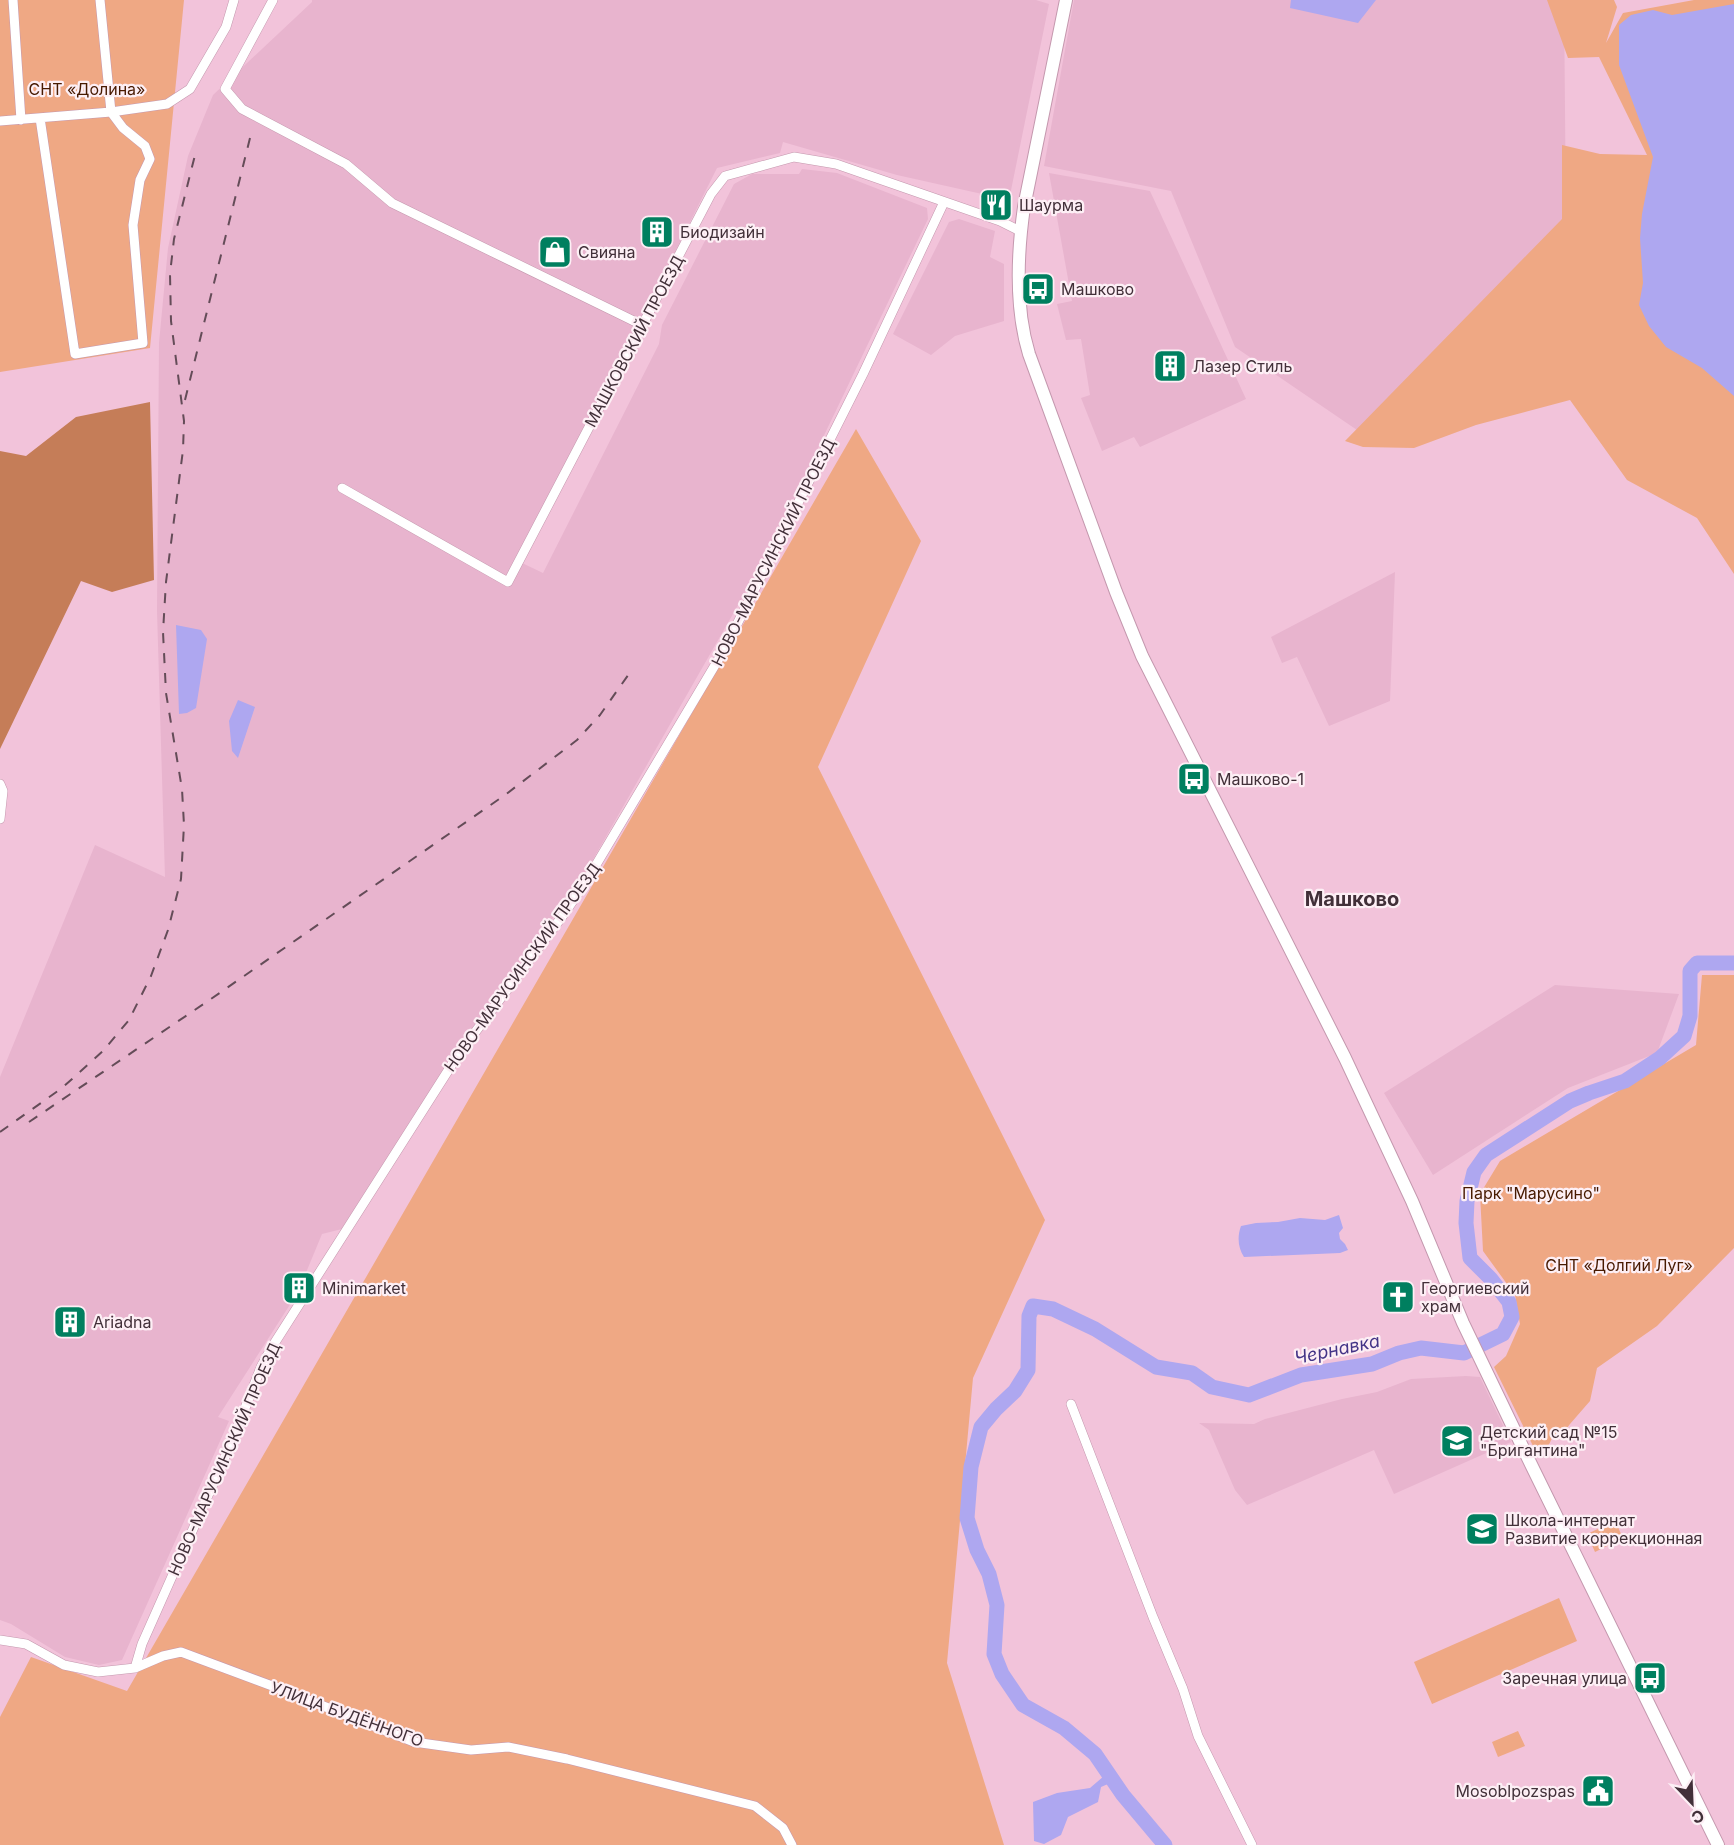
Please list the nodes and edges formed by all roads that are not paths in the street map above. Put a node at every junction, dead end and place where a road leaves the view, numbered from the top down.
1 (13, 0) edge
2 (100, 0) edge
3 (234, 0) edge
4 (273, 0) edge
5 (1066, 0) edge
6 (111, 112) junction
7 (40, 118) junction
8 (21, 120) junction
9 (0, 121) edge
10 (944, 202) junction
11 (1020, 231) junction
12 (642, 325) junction
13 (342, 488) dead end
14 (0, 784) edge
15 (0, 819) edge
16 (1071, 1404) dead end
17 (0, 1640) edge
18 (135, 1668) junction
19 (792, 1845) edge
20 (1252, 1845) edge
21 (1718, 1845) edge

1 - 8 street
2 - 6 street
3 - 6 street
4 - 12 street
5 - 11 street
6 - 7 street
6 - 7 street
7 - 8 street
8 - 9 street
10 - 11 street, МАШКОВСКИЙ ПРОЕЗД
10 - 12 street, МАШКОВСКИЙ ПРОЕЗД
10 - 18 street, НОВО-МАРУСИНСКИЙ ПРОЕЗД
11 - 21 street
12 - 13 street, МАШКОВСКИЙ ПРОЕЗД
14 - 15 street
16 - 20 street
17 - 18 street, УЛИЦА БУДЁННОГО
18 - 19 street, УЛИЦА БУДЁННОГО

